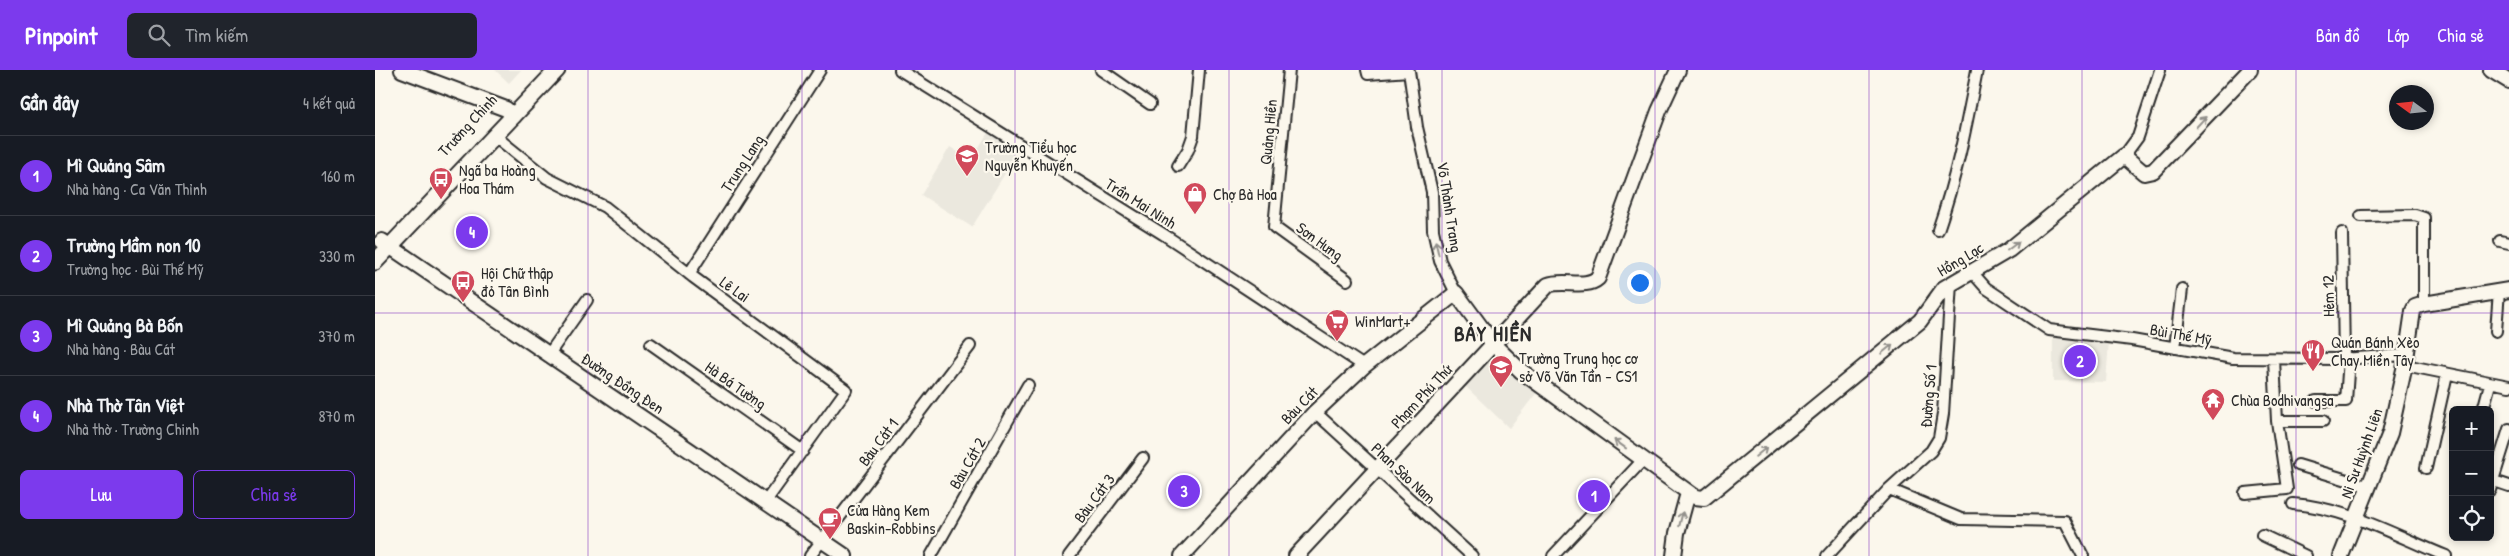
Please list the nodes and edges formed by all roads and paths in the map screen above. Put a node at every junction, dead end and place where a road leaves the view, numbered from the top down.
1 (402, 70) edge
2 (543, 70) edge
3 (557, 70) edge
4 (820, 70) edge
5 (901, 70) edge
6 (1101, 70) edge
7 (1199, 70) edge
8 (1289, 70) edge
9 (1367, 70) edge
10 (1678, 70) edge
11 (1977, 70) edge
12 (2160, 70) edge
13 (2250, 70) edge
14 (2491, 70) edge
15 (2509, 81) edge
16 (1150, 104) dead end
17 (510, 113) junction
18 (495, 136) junction
19 (2124, 156) junction
20 (1178, 166) dead end
21 (2361, 216) dead end
22 (1274, 227) joint
23 (1938, 230) dead end
24 (2342, 233) dead end
25 (382, 245) edge
26 (375, 262) edge
27 (1972, 272) junction
28 (689, 274) junction
29 (1347, 280) dead end
30 (1951, 283) junction
31 (2182, 289) dead end
32 (2504, 291) edge
33 (1455, 293) junction
34 (587, 300) dead end
35 (2424, 304) junction
36 (2496, 331) dead end
37 (651, 344) dead end
38 (1493, 345) junction
39 (970, 346) dead end
40 (2175, 348) junction
41 (549, 354) junction
42 (2347, 358) junction
43 (2274, 359) junction
44 (2405, 360) junction
45 (1364, 366) junction
46 (2447, 374) junction
47 (2490, 384) junction
48 (1028, 385) dead end
49 (2509, 386) edge
50 (2316, 401) dead end
51 (2484, 406) edge
52 (1315, 412) junction
53 (2277, 421) junction
54 (2323, 421) dead end
55 (2509, 429) edge
56 (803, 451) junction
57 (1143, 458) dead end
58 (1643, 460) junction
59 (2298, 465) dead end
60 (1378, 468) junction
61 (2426, 468) dead end
62 (2494, 478) edge
63 (2494, 485) edge
64 (2367, 486) junction
65 (2509, 486) edge
66 (1889, 489) junction
67 (1688, 493) junction
68 (2245, 493) dead end
69 (766, 501) junction
70 (2293, 504) dead end
71 (2356, 518) junction
72 (2262, 535) dead end
73 (822, 540) junction
74 (810, 556) edge
75 (845, 556) edge
76 (931, 556) edge
77 (1069, 556) edge
78 (1183, 556) edge
79 (1296, 556) edge
80 (1472, 556) edge
81 (1553, 556) edge
82 (1674, 556) edge
83 (1827, 556) edge
84 (2083, 556) edge
85 (2305, 556) edge
86 (2341, 556) edge
87 (2446, 556) edge

1 - 17 street
2 - 17 main road, Trường Chinh
3 - 17 main road, Trường Chinh
4 - 28 street, Trung Lang
5 - 45 street, Trần Mai Ninh
6 - 16 street
7 - 20 street
8 - 22 street, Quảng Hiền
33 -> 9 street, Võ Thành Trang
10 - 38 street, Phạm Phú Thứ
11 - 23 street
12 - 19 street
19 -> 13 street
14 - 15 street
17 - 18 main road, Trường Chinh
17 - 25 main road, Trường Chinh
18 - 25 main road, Trường Chinh
18 - 28 street, Lê Lai
27 -> 19 street, Hồng Lạc
21 - 35 street
22 - 29 street, Sơn Hưng
24 - 42 street, Hẻm 12
25 - 26 main road, Trường Chinh
25 - 41 street, Đường Đồng Đen
27 - 30 street, Hồng Lạc
27 - 40 street, Bùi Thế Mỹ
28 - 56 street, Lê Lai
30 - 66 street, Đường Số 1
67 -> 30 street, Hồng Lạc
31 - 40 street
32 - 35 street
32 - 36 street
33 - 38 street, Võ Thành Trang
33 - 45 street, Bàu Cát
34 - 41 street
35 - 44 street, Ni Sư Huỳnh Liên
37 - 56 street, Hà Bá Tường
58 -> 38 street, Võ Thành Trang
38 - 60 street, Phạm Phú Thứ
39 - 73 street, Bàu Cát 1
40 - 43 street, Bùi Thế Mỹ
41 - 69 street, Đường Đồng Đen
42 - 43 street, Bùi Thế Mỹ
42 - 44 street, Bùi Thế Mỹ
42 - 50 street, Hẻm 12
43 - 53 street
44 - 46 street, Bùi Thế Mỹ
44 - 64 street, Ni Sư Huỳnh Liên
45 - 52 street, Bàu Cát
46 - 47 street, Bùi Thế Mỹ
46 - 61 street
47 - 49 street, Bùi Thế Mỹ
47 - 51 street
48 - 76 street, Bàu Cát 2
52 - 60 street, Phan Sào Nam
52 - 78 street, Bàu Cát
53 - 54 street
53 - 68 street
55 - 62 street
56 - 69 street, Lê Lai
57 - 77 street, Bàu Cát 3
58 - 67 street, Võ Thành Trang
58 - 81 street
59 - 64 street
60 - 79 street, Phạm Phú Thứ
60 - 80 street, Phan Sào Nam
63 - 65 street
64 - 71 street, Ni Sư Huỳnh Liên
66 - 83 street, Đường Số 1
66 - 84 street
82 -> 67 street
69 - 73 street, Đường Đồng Đen
70 - 71 street
71 - 86 street, Ni Sư Huỳnh Liên
71 - 87 street
72 - 85 street
73 - 74 street, Bàu Cát 1
73 - 75 street, Đường Đồng Đen

